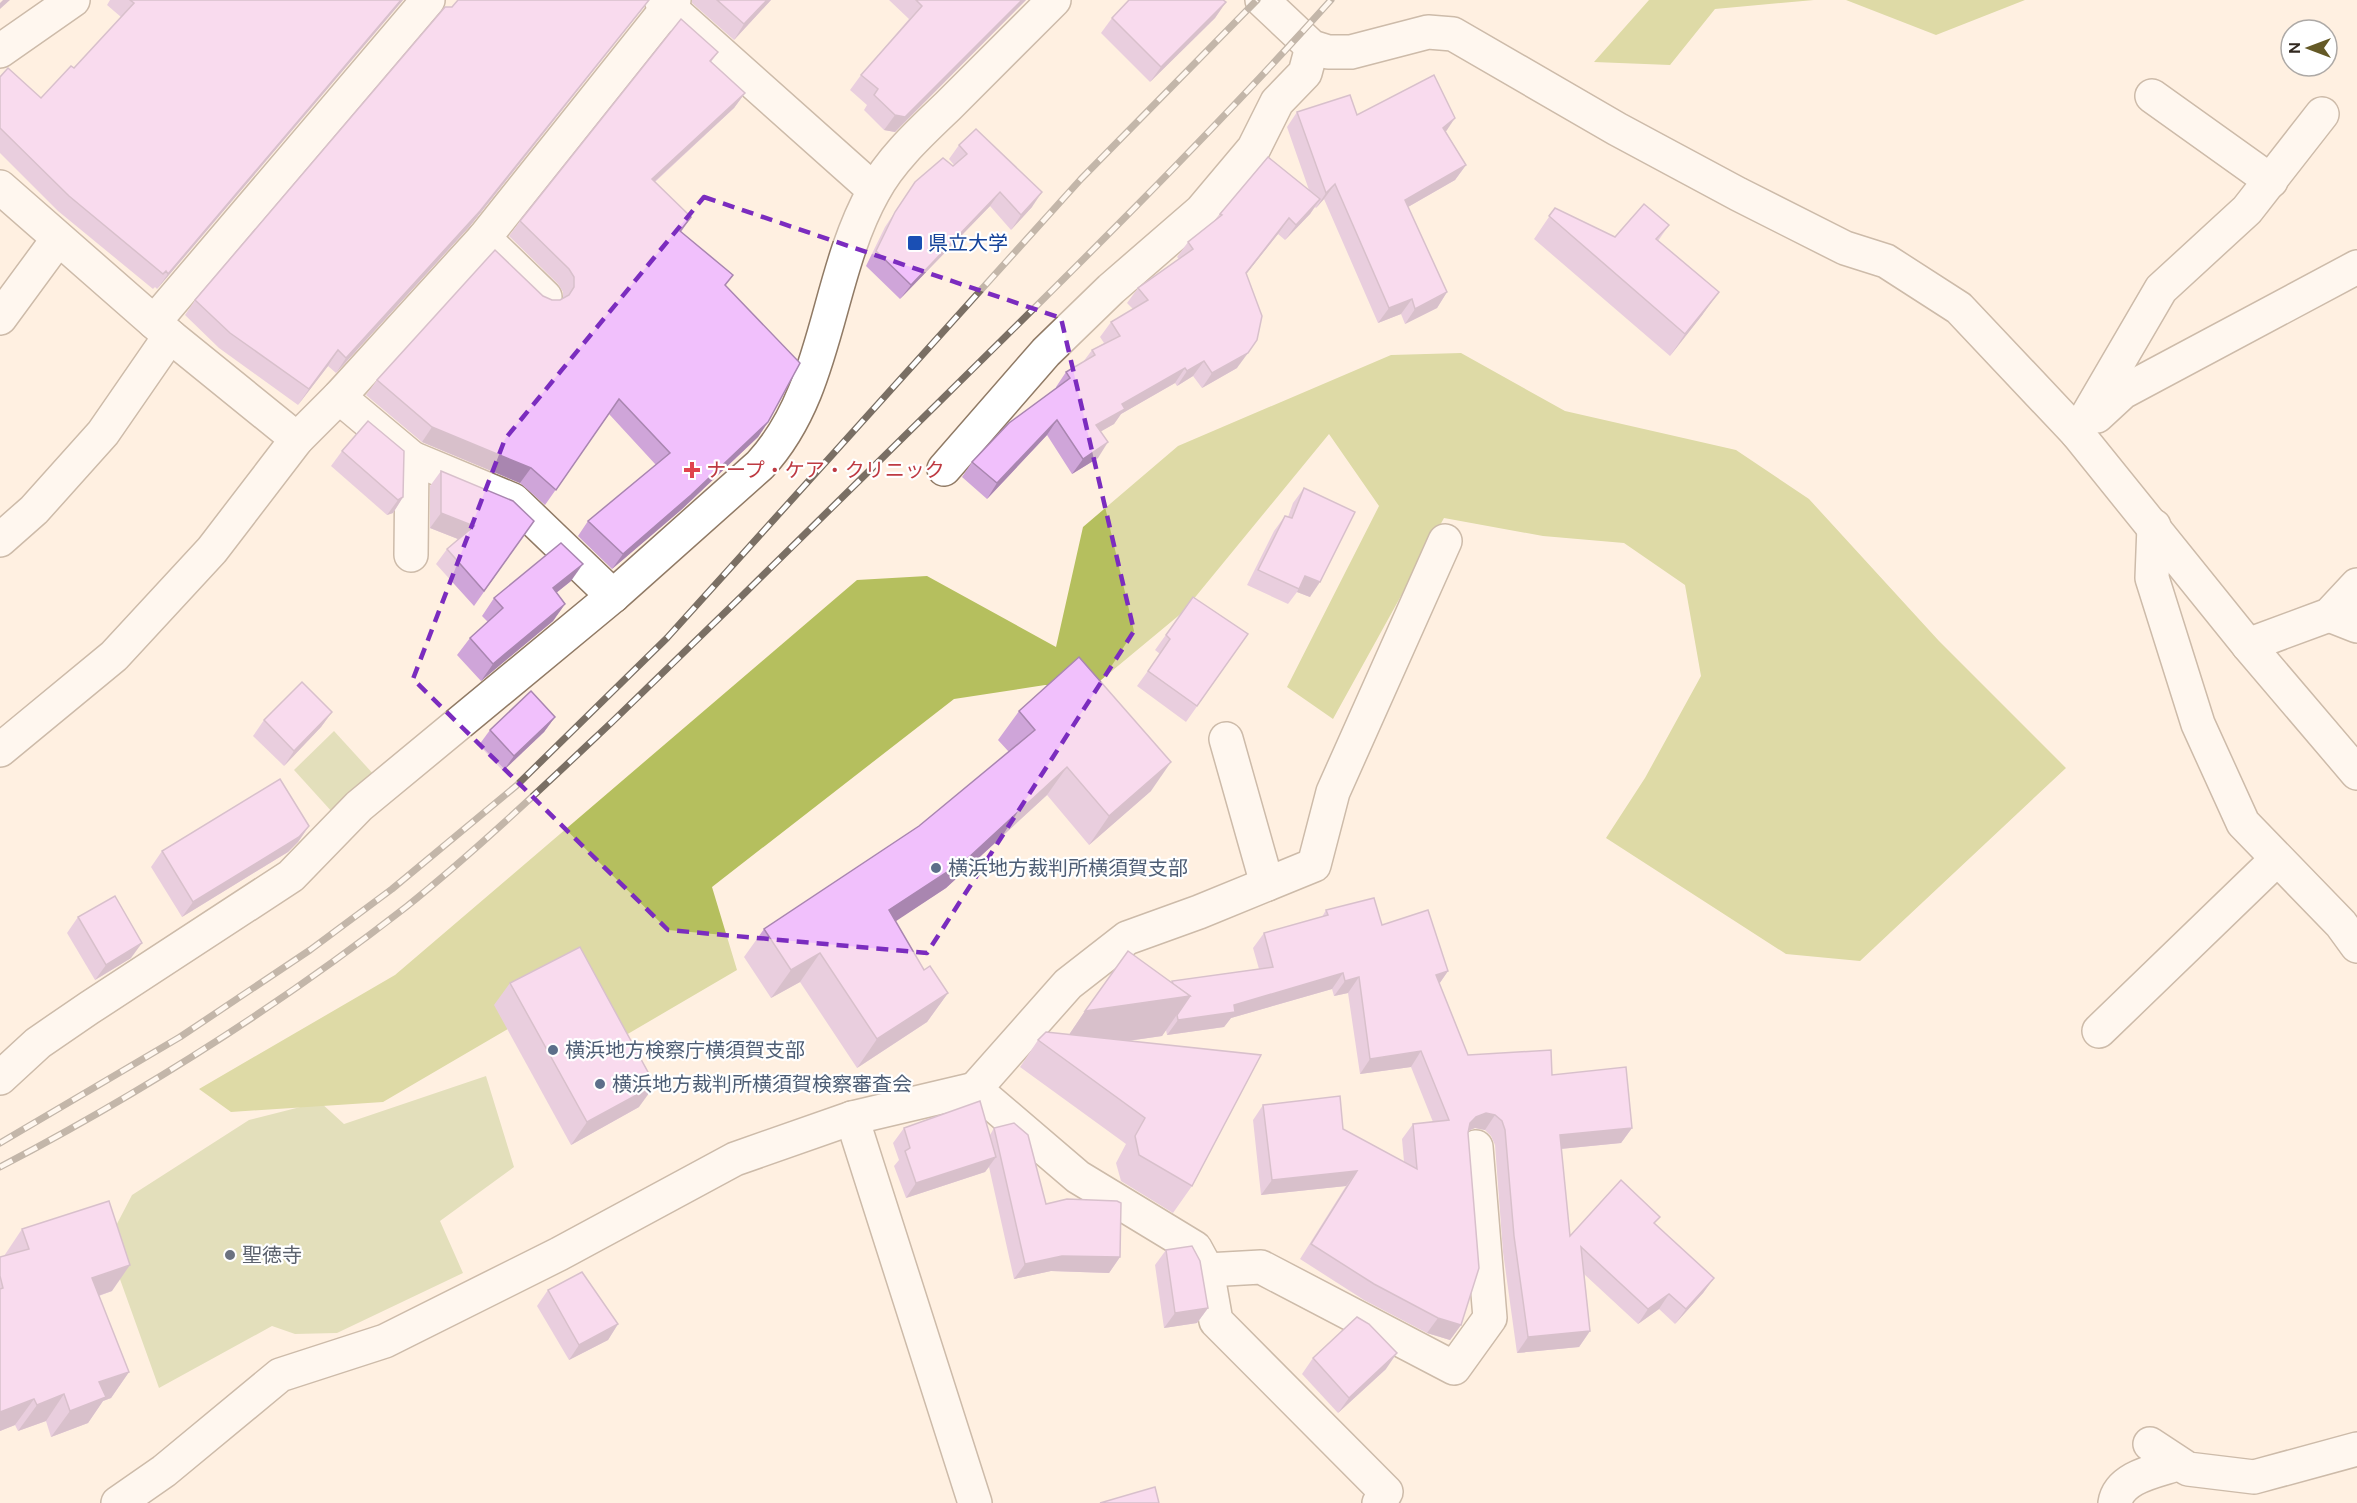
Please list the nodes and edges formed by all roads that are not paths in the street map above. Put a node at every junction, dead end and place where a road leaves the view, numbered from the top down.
1 (73, 0) edge
2 (428, 0) edge
3 (1054, 0) edge
4 (1262, 0) edge
5 (668, 2) edge
6 (1312, 47) junction
7 (0, 51) edge
8 (2152, 96) dead end
9 (2322, 114) dead end
10 (2271, 181) junction
11 (0, 187) edge
12 (874, 190) junction
13 (484, 238) junction
14 (58, 240) junction
15 (2357, 267) edge
16 (545, 297) edge
17 (0, 318) edge
18 (162, 329) junction
19 (339, 397) junction
20 (2077, 433) junction
21 (297, 439) junction
22 (412, 458) junction
23 (944, 470) dead end
24 (2154, 526) junction
25 (0, 540) edge
26 (1445, 541) dead end
27 (411, 555) dead end
28 (2357, 585) edge
29 (613, 596) junction
30 (2343, 621) edge
31 (2248, 645) junction
32 (1226, 739) dead end
33 (0, 750) edge
34 (2357, 773) edge
35 (2277, 859) junction
36 (1267, 884) junction
37 (2357, 946) edge
38 (2099, 1031) dead end
39 (0, 1078) edge
40 (975, 1089) junction
41 (852, 1118) junction
42 (1476, 1147) dead end
43 (1207, 1270) junction
44 (2150, 1444) dead end
45 (2357, 1449) edge
46 (2177, 1464) junction
47 (118, 1503) edge
48 (975, 1503) edge
49 (1379, 1503) edge
50 (2115, 1503) edge

1 - 7 street
2 - 18 street
3 - 12 street
4 - 6 street
5 - 12 street
5 - 13 street
6 - 20 street
6 - 23 street
8 - 10 street
9 - 10 street
10 - 20 street
11 - 14 street
12 - 29 street
13 - 16 street
13 - 19 street
14 - 17 street
14 - 18 street
15 - 20 street
18 - 21 street
18 - 25 street
19 - 21 street
19 - 22 street
20 - 24 street
21 - 33 street
22 - 27 street
22 - 29 street
24 - 31 street
24 - 35 street
26 - 36 street
28 - 30 street
29 - 39 street
30 - 31 street
31 - 34 street
32 - 36 street
35 - 37 street
35 - 38 street
36 - 40 street
40 - 41 street
40 - 43 street
41 - 47 street
41 - 48 street
42 - 43 street
43 - 49 street
44 - 46 street
45 - 46 street
46 - 50 street

